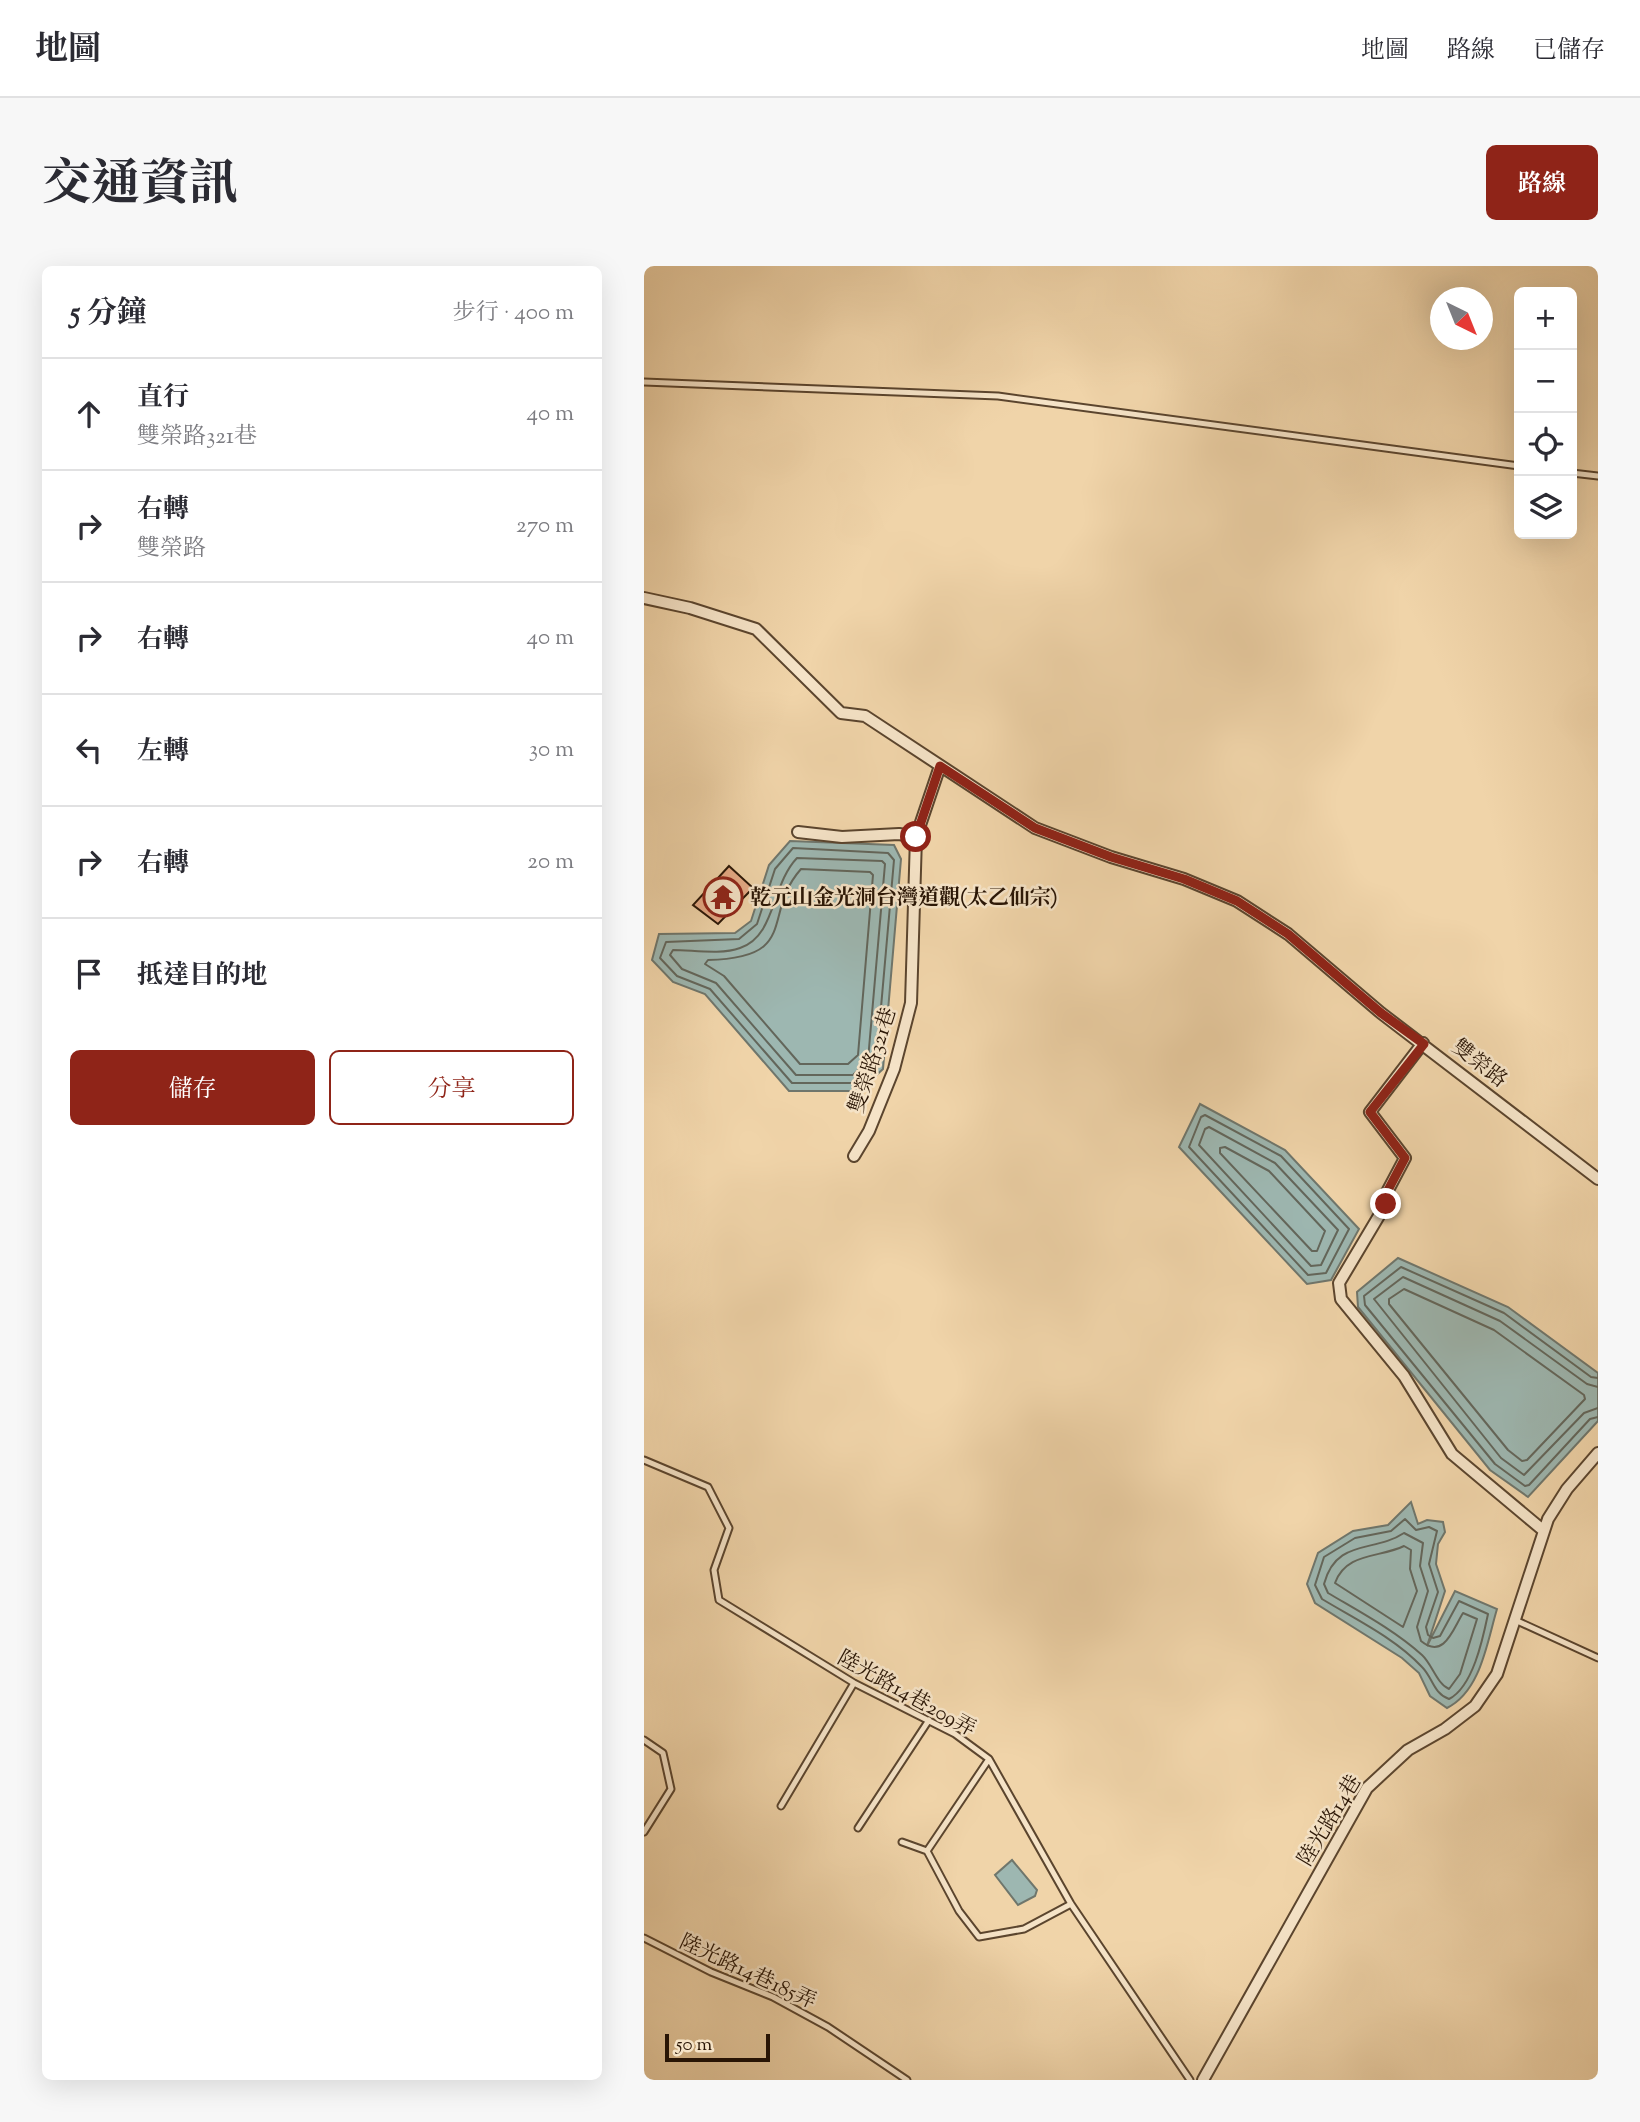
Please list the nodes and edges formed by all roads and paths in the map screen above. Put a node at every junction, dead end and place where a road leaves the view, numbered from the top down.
1 (644, 382) edge
2 (1514, 465) edge
3 (1577, 474) edge
4 (1598, 476) edge
5 (644, 598) edge
6 (940, 766) junction
7 (798, 832) dead end
8 (916, 837) junction
9 (1423, 1044) junction
10 (854, 1156) dead end
11 (1598, 1179) edge
12 (1598, 1453) edge
13 (644, 1460) edge
14 (1544, 1531) junction
15 (1515, 1620) junction
16 (1598, 1658) edge
17 (855, 1683) junction
18 (929, 1720) junction
19 (644, 1740) edge
20 (989, 1759) junction
21 (781, 1806) dead end
22 (858, 1828) dead end
23 (644, 1832) edge
24 (902, 1842) dead end
25 (927, 1851) junction
26 (1072, 1904) junction
27 (644, 1938) edge
28 (906, 2080) edge
29 (1189, 2080) edge
30 (1203, 2080) edge

1 - 2 lane
3 - 4 lane
5 - 6 street, 雙榮路
6 - 8 street, 雙榮路321巷
6 - 9 street, 雙榮路
7 - 8 street
8 - 10 street, 雙榮路321巷
9 - 11 street, 雙榮路
9 - 14 street
12 - 14 street, 陸光路14巷
13 - 17 lane, 陸光路14巷209弄
14 - 15 street, 陸光路14巷
15 - 16 lane
15 - 30 street, 陸光路14巷
17 - 18 lane, 陸光路14巷209弄
17 - 21 lane
18 - 20 lane, 陸光路14巷209弄
18 - 22 lane
19 - 23 lane
20 - 25 lane
20 - 26 lane, 陸光路14巷209弄
24 - 25 lane
25 - 26 lane
26 - 29 lane, 陸光路14巷209弄
27 - 28 lane, 陸光路14巷185弄

